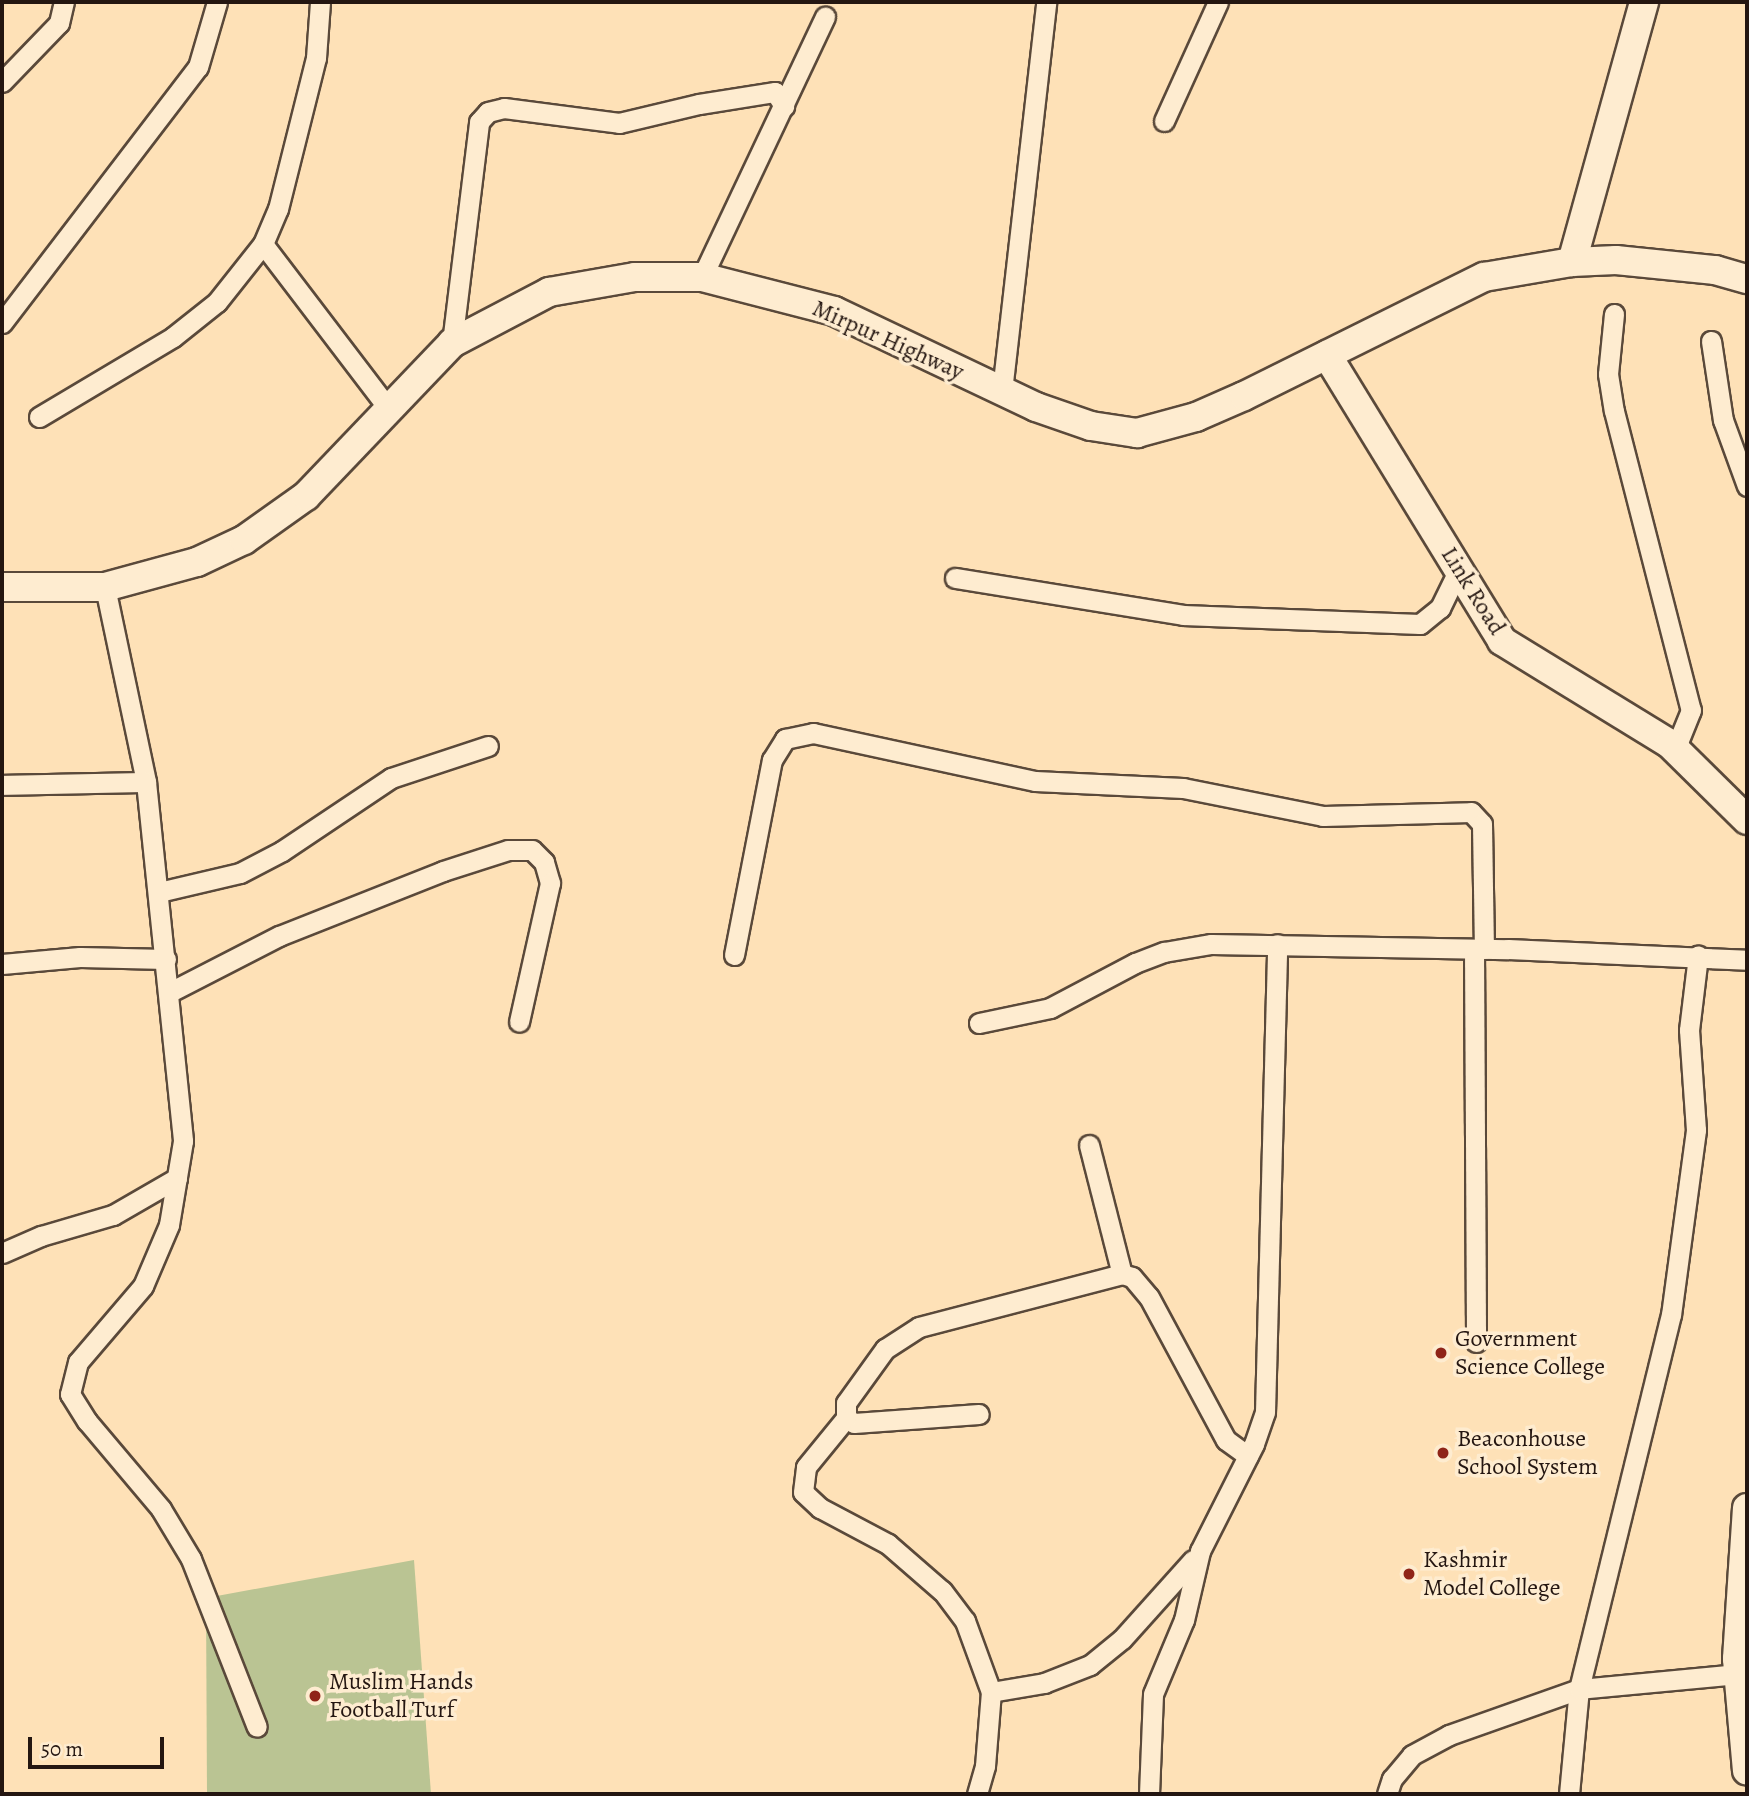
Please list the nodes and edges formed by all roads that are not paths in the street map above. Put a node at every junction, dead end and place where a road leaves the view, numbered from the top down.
1 (64, 2) edge
2 (216, 2) edge
3 (320, 2) edge
4 (1046, 2) edge
5 (1219, 2) edge
6 (1644, 2) edge
7 (825, 17) dead end
8 (2, 82) edge
9 (784, 106) junction
10 (1164, 121) dead end
11 (263, 244) junction
12 (1572, 262) junction
13 (702, 277) junction
14 (1747, 279) edge
15 (1614, 314) dead end
16 (2, 323) edge
17 (1711, 341) dead end
18 (452, 343) junction
19 (1327, 355) junction
20 (1002, 391) junction
21 (391, 412) junction
22 (39, 417) dead end
23 (1747, 486) edge
24 (1459, 569) junction
25 (955, 578) dead end
26 (2, 587) edge
27 (105, 587) junction
28 (1670, 744) junction
29 (488, 746) dead end
30 (146, 782) junction
31 (2, 785) edge
32 (1747, 820) edge
33 (159, 892) junction
34 (1277, 944) junction
35 (1479, 949) junction
36 (733, 955) dead end
37 (1698, 956) junction
38 (166, 959) junction
39 (1747, 960) edge
40 (2, 964) edge
41 (170, 992) junction
42 (519, 1022) dead end
43 (979, 1023) dead end
44 (1089, 1145) dead end
45 (177, 1178) junction
46 (2, 1253) edge
47 (1122, 1274) junction
48 (1475, 1342) dead end
49 (979, 1414) dead end
50 (846, 1418) junction
51 (1248, 1456) junction
52 (1747, 1508) edge
53 (1200, 1551) junction
54 (1741, 1664) edge
55 (1579, 1689) junction
56 (991, 1692) junction
57 (257, 1727) dead end
58 (1747, 1771) edge
59 (977, 1794) edge
60 (1150, 1794) edge
61 (1387, 1794) edge
62 (1569, 1794) edge

1 - 8 street
2 - 16 street
3 - 11 street
4 - 20 street
5 - 10 street
6 - 12 main road
7 - 9 street
9 - 13 street
9 - 18 street
11 - 21 street
11 - 22 street
12 - 14 main road, Mirpur Highway
12 - 19 main road, Mirpur Highway
13 - 18 main road, Mirpur Highway
13 - 20 main road, Mirpur Highway
15 - 28 street
17 - 23 street
18 - 21 main road, Mirpur Highway
19 - 20 main road, Mirpur Highway
19 - 24 main road, Link Road
21 - 27 main road, Mirpur Highway
24 - 25 street
24 - 28 main road, Link Road
26 - 27 main road, Mirpur Highway
27 - 30 street
28 - 32 main road, Link Road
29 - 33 street
30 - 31 street
30 - 33 street
33 - 38 street
34 - 35 street
34 - 43 street
34 - 51 street
35 - 36 street
35 - 37 street
35 - 48 street
37 - 39 street
37 - 55 street
38 - 40 street
38 - 41 street
41 - 42 street
41 - 45 street
44 - 47 street
45 - 46 street
45 - 57 street
47 - 50 street
47 - 51 street
49 - 50 street
50 - 56 street
51 - 53 street
52 - 54 main road
53 - 56 street
53 - 60 street
54 - 55 street
54 - 58 main road
55 - 61 street
55 - 62 street
56 - 59 street

